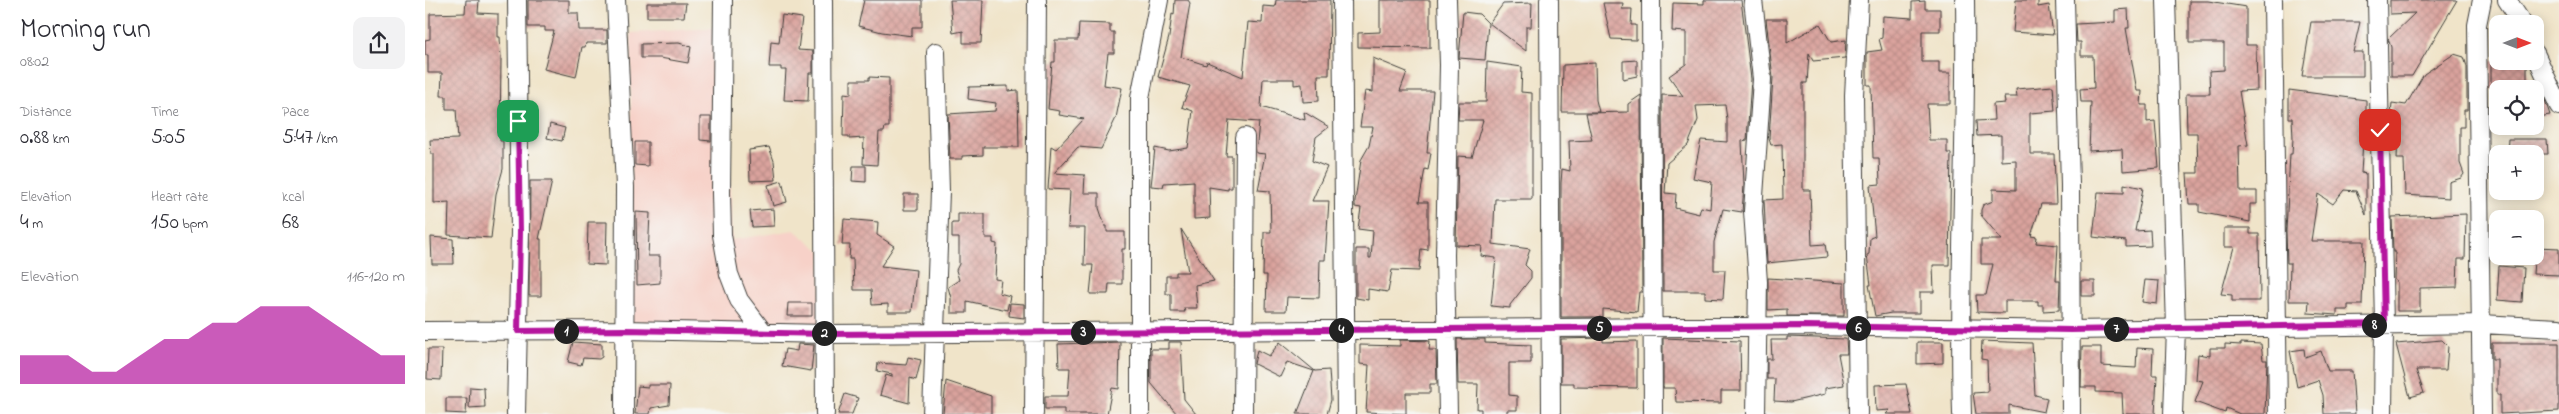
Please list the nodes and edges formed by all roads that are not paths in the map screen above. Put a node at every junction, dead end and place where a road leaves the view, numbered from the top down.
1 (517, 0) edge
2 (616, 0) edge
3 (723, 0) edge
4 (823, 0) edge
5 (1037, 0) edge
6 (1159, 0) edge
7 (1342, 0) edge
8 (1447, 0) edge
9 (1549, 0) edge
10 (1651, 0) edge
11 (1753, 0) edge
12 (1859, 0) edge
13 (1965, 0) edge
14 (2065, 0) edge
15 (2166, 0) edge
16 (2273, 0) edge
17 (2377, 0) edge
18 (2482, 0) edge
19 (2507, 0) edge
20 (2517, 15) edge
21 (936, 52) dead end
22 (2543, 70) edge
23 (2559, 106) edge
24 (1245, 137) dead end
25 (2384, 324) junction
26 (2481, 324) junction
27 (1653, 327) junction
28 (2277, 327) junction
29 (1551, 328) junction
30 (1756, 328) junction
31 (1858, 328) junction
32 (2176, 328) junction
33 (2559, 328) edge
34 (1448, 329) junction
35 (1959, 329) junction
36 (625, 330) junction
37 (1243, 330) junction
38 (1345, 330) junction
39 (2071, 330) junction
40 (425, 331) edge
41 (518, 331) junction
42 (1140, 331) junction
43 (764, 332) junction
44 (1035, 332) junction
45 (935, 333) junction
46 (827, 334) junction
47 (516, 414) edge
48 (624, 414) edge
49 (825, 414) edge
50 (932, 414) edge
51 (1034, 414) edge
52 (1140, 414) edge
53 (1243, 414) edge
54 (1346, 414) edge
55 (1448, 414) edge
56 (1551, 414) edge
57 (1653, 414) edge
58 (1756, 414) edge
59 (1858, 414) edge
60 (1962, 414) edge
61 (2071, 414) edge
62 (2173, 414) edge
63 (2279, 414) edge
64 (2383, 414) edge
65 (2481, 414) edge

1 - 41 street
2 - 36 street
3 - 43 street
4 - 46 street
5 - 44 street
6 - 42 street
7 - 38 street
8 - 34 street
9 - 29 street
10 - 27 street
11 - 30 street
12 - 31 street
13 - 35 street
14 - 39 street
15 - 32 street
16 - 28 street
17 - 25 street
18 - 26 street
19 - 20 street
21 - 45 street
22 - 23 street
24 - 37 street
25 - 26 street
25 - 28 street
25 - 64 street
26 - 33 street
26 - 65 street
27 - 29 street
27 - 30 street
27 - 57 street
28 - 32 street
28 - 63 street
29 - 34 street
29 - 56 street
30 - 31 street
30 - 58 street
31 - 35 street
31 - 59 street
32 - 39 street
32 - 62 street
34 - 38 street
34 - 55 street
35 - 39 street
35 - 60 street
36 - 41 street
36 - 43 street
36 - 48 street
37 - 38 street
37 - 42 street
37 - 53 street
38 - 54 street
39 - 61 street
40 - 41 street
41 - 47 street
42 - 44 street
42 - 52 street
43 - 46 street
44 - 45 street
44 - 51 street
45 - 46 street
45 - 50 street
46 - 49 street

